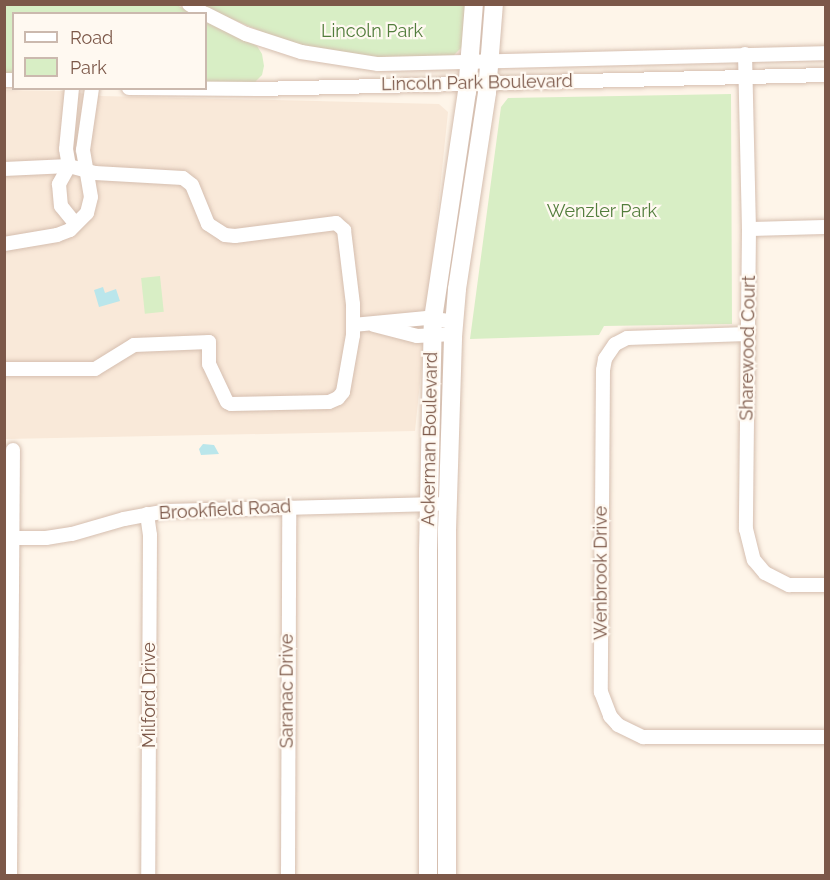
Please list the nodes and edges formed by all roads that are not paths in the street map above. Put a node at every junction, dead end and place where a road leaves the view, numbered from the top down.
1 (189, 4) edge
2 (474, 4) edge
3 (494, 4) edge
4 (202, 12) edge
5 (207, 15) edge
6 (825, 53) edge
7 (745, 54) junction
8 (490, 63) junction
9 (470, 64) junction
10 (825, 75) edge
11 (746, 77) junction
12 (488, 82) junction
13 (468, 83) junction
14 (207, 89) edge
15 (72, 90) edge
16 (92, 90) edge
17 (69, 166) junction
18 (4, 169) edge
19 (84, 170) junction
20 (75, 223) junction
21 (825, 227) edge
22 (749, 229) junction
23 (4, 244) edge
24 (353, 325) junction
25 (433, 327) junction
26 (454, 328) junction
27 (748, 334) junction
28 (4, 369) edge
29 (13, 450) dead end
30 (429, 504) junction
31 (448, 504) junction
32 (289, 507) junction
33 (147, 514) junction
34 (8, 538) edge
35 (825, 585) edge
36 (825, 737) edge
37 (10, 876) edge
38 (148, 876) edge
39 (288, 876) edge
40 (428, 876) edge
41 (447, 876) edge

1 - 4 street, Lincoln Park Boulevard
2 - 9 street, Ackerman Boulevard
3 - 8 street, Ackerman Boulevard
5 - 9 street, Lincoln Park Boulevard
6 - 7 street, Lincoln Park Boulevard
7 - 8 street, Lincoln Park Boulevard
7 - 11 street, Sharewood Court
8 - 9 street, Lincoln Park Boulevard
8 - 12 street, Ackerman Boulevard
9 - 13 street, Ackerman Boulevard
10 - 11 street, Lincoln Park Boulevard
11 - 12 street, Lincoln Park Boulevard
11 - 22 street, Sharewood Court
12 - 13 street, Lincoln Park Boulevard
12 - 26 street, Ackerman Boulevard
13 - 14 street, Lincoln Park Boulevard
13 - 25 street, Ackerman Boulevard
15 - 17 street
16 - 19 street
17 - 18 street
17 - 19 street
17 - 20 street
19 - 20 street
19 - 24 street
20 - 23 street
21 - 22 street
22 - 27 street, Sharewood Court
24 - 25 street
24 - 28 street
25 - 26 street
25 - 30 street, Ackerman Boulevard
26 - 31 street, Ackerman Boulevard
27 - 35 street, Sharewood Court
27 - 36 street, Wenbrook Drive
29 - 34 street
30 - 31 street, Brookfield Road
30 - 32 street, Brookfield Road
30 - 40 street, Ackerman Boulevard
31 - 41 street, Ackerman Boulevard
32 - 33 street, Brookfield Road
32 - 39 street, Saranac Drive
33 - 34 street, Brookfield Road
33 - 38 street, Milford Drive
34 - 37 street

